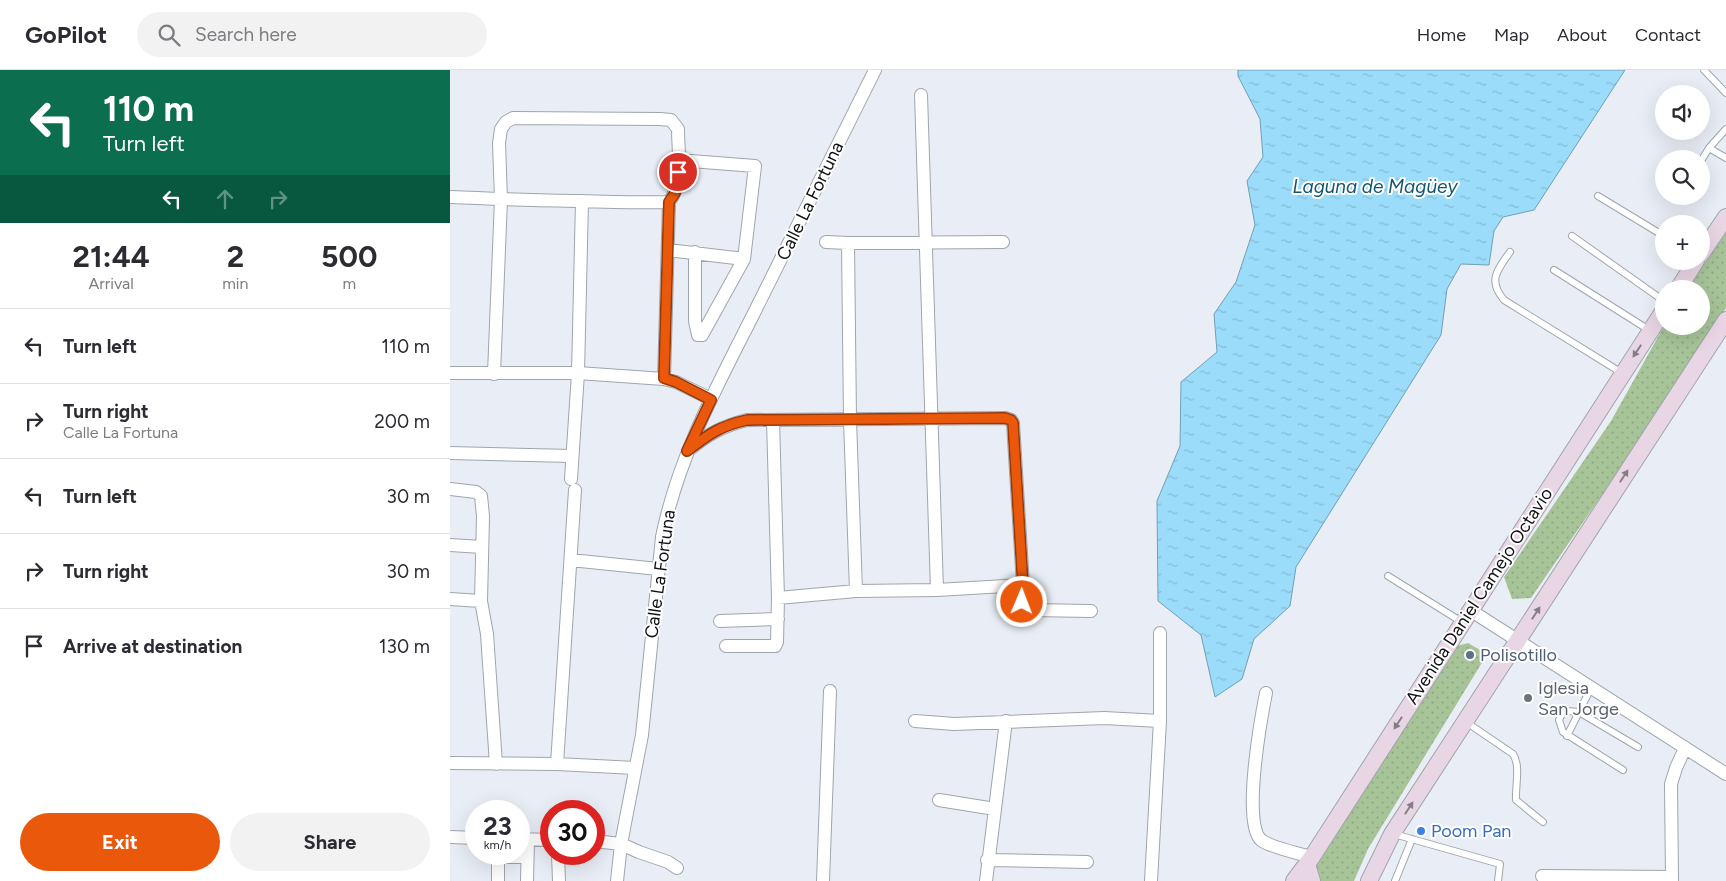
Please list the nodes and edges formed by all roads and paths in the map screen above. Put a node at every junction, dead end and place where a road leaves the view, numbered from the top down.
1 (875, 70) edge
2 (1704, 70) edge
3 (1726, 94) edge
4 (921, 95) dead end
5 (1726, 129) edge
6 (1709, 148) joint
7 (1726, 158) edge
8 (678, 160) junction
9 (1598, 196) dead end
10 (450, 198) edge
11 (501, 199) junction
12 (582, 201) junction
13 (669, 202) junction
14 (1726, 217) edge
15 (1655, 231) edge
16 (1572, 236) dead end
17 (1710, 241) edge
18 (826, 242) dead end
19 (926, 242) junction
20 (1003, 242) dead end
21 (848, 243) junction
22 (668, 250) junction
23 (695, 252) junction
24 (1510, 252) dead end
25 (744, 258) junction
26 (1554, 270) dead end
27 (1655, 295) edge
28 (1726, 320) edge
29 (1655, 323) edge
30 (1650, 330) junction
31 (450, 372) edge
32 (1622, 373) junction
33 (494, 374) junction
34 (578, 374) junction
35 (664, 378) junction
36 (711, 400) junction
37 (773, 420) junction
38 (850, 420) junction
39 (932, 420) junction
40 (687, 451) junction
41 (450, 452) edge
42 (572, 456) junction
43 (450, 489) edge
44 (450, 545) edge
45 (482, 547) junction
46 (571, 560) junction
47 (658, 568) junction
48 (1388, 576) dead end
49 (1023, 586) junction
50 (937, 590) junction
51 (856, 591) junction
52 (778, 598) junction
53 (450, 599) edge
54 (481, 601) junction
55 (1091, 611) dead end
56 (1466, 616) junction
57 (778, 619) junction
58 (720, 621) dead end
59 (1160, 633) dead end
60 (1517, 642) junction
61 (726, 646) dead end
62 (1591, 688) junction
63 (830, 691) dead end
64 (1266, 693) dead end
65 (1579, 712) junction
66 (915, 720) dead end
67 (1160, 720) junction
68 (1006, 721) junction
69 (1465, 721) junction
70 (1567, 736) junction
71 (1638, 747) dead end
72 (1686, 748) junction
73 (450, 763) edge
74 (496, 764) junction
75 (558, 764) junction
76 (635, 768) junction
77 (1623, 770) dead end
78 (1726, 774) edge
79 (939, 800) dead end
80 (995, 809) junction
81 (1543, 822) dead end
82 (1392, 834) junction
83 (450, 837) edge
84 (465, 838) edge
85 (1412, 839) junction
86 (605, 842) edge
87 (621, 844) junction
88 (988, 860) junction
89 (1310, 860) junction
90 (1087, 862) dead end
91 (498, 865) edge
92 (527, 865) edge
93 (558, 865) edge
94 (677, 868) dead end
95 (1542, 876) dead end
96 (1672, 879) edge
97 (498, 881) edge
98 (527, 881) edge
99 (559, 881) edge
100 (617, 881) edge
101 (824, 881) edge
102 (986, 881) edge
103 (1151, 881) edge
104 (1294, 881) edge
105 (1312, 881) edge
106 (1369, 881) edge
107 (1395, 881) edge
108 (1498, 881) edge

1 - 36 street, Calle La Fortuna
2 - 3 lane
4 - 19 street
5 - 6 lane
6 - 7 lane
8 - 11 street
8 - 13 street
8 - 25 street
9 - 15 lane
10 - 11 street
11 - 12 street
11 - 33 street
12 - 13 street
12 - 34 street
13 - 22 street
14 - 17 main road
16 - 27 lane
18 - 21 street
19 - 20 street
19 - 21 street
19 - 39 street
21 - 38 street
22 - 23 street
22 - 35 street
23 - 25 street
23 - 25 street
24 - 32 lane
26 - 30 lane
60 -> 28 main road
29 - 30 main road, Avenida Daniel Camejo Octavio
30 -> 32 main road, Avenida Daniel Camejo Octavio
31 - 33 street
32 - 56 main road, Avenida Daniel Camejo Octavio
33 - 34 street
34 - 35 street
34 - 42 street
35 - 36 street
36 - 40 street, Calle La Fortuna
37 - 38 street
37 - 40 street
37 - 52 street
38 - 39 street
38 - 51 street
39 - 49 street
39 - 50 street
40 - 47 street, Calle La Fortuna
41 - 42 street
42 - 46 street
43 - 45 street
44 - 45 street
45 - 54 street
46 - 47 street
46 - 75 street
47 - 76 street, Calle La Fortuna
48 - 56 lane
49 - 50 street
49 - 55 street
50 - 51 street
51 - 52 street
52 - 57 street
53 - 54 street
54 - 74 street
56 - 60 street
56 -> 89 main road, Avenida Daniel Camejo Octavio
57 - 58 street
57 - 61 street
59 - 67 street
60 - 62 street
60 - 69 main road
62 - 65 lane
62 - 72 street
63 - 101 street
64 - 89 street
65 - 70 lane
65 - 70 lane
65 - 71 lane
66 - 68 street
67 - 68 street
67 - 103 street
68 - 80 street
69 - 81 lane
82 -> 69 main road
70 - 77 lane
72 - 78 street
72 - 96 street
73 - 74 street
74 - 75 street
75 - 76 street
76 - 87 street, Calle La Fortuna
79 - 80 street
80 - 88 street
82 - 85 lane
82 - 106 main road
83 - 84 street
85 - 107 lane
85 - 108 lane
86 - 87 street
87 - 94 street
87 - 100 street, Calle La Fortuna
88 - 90 street
88 - 102 street
89 - 104 main road, Avenida Daniel Camejo Octavio
89 - 105 main road
91 - 97 street
92 - 98 street
93 - 99 street
95 - 96 street

